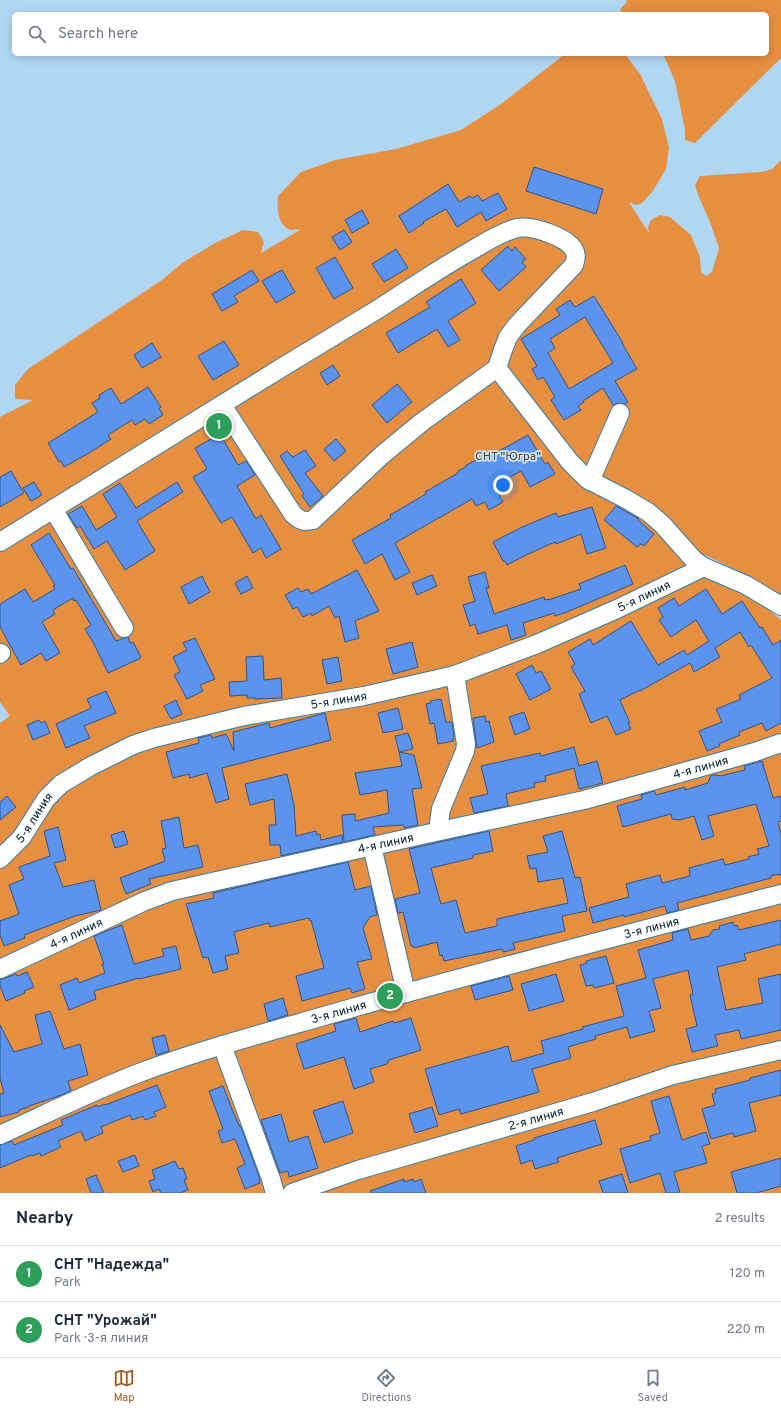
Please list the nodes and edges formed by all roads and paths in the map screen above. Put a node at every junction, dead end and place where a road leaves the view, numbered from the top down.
1 (497, 368) junction
2 (222, 405) junction
3 (620, 413) dead end
4 (590, 481) junction
5 (53, 509) junction
6 (0, 542) edge
7 (704, 567) junction
8 (781, 606) edge
9 (124, 628) dead end
10 (455, 675) junction
11 (781, 743) edge
12 (440, 830) junction
13 (372, 846) junction
14 (0, 859) edge
15 (781, 894) edge
16 (0, 969) edge
17 (406, 993) junction
18 (222, 1046) junction
19 (781, 1050) edge
20 (0, 1135) edge
21 (275, 1193) edge
22 (292, 1193) edge

1 - 2 street
1 - 2 street
1 - 4 street
2 - 5 street
3 - 4 street
4 - 7 street
5 - 6 street
5 - 9 street
7 - 8 street
7 - 10 street, 5-я линия
10 - 12 street
10 - 14 street, 5-я линия
11 - 12 street, 4-я линия
12 - 13 street, 4-я линия
13 - 16 street, 4-я линия
13 - 17 street
15 - 17 street, 3-я линия
17 - 18 street, 3-я линия
18 - 20 street, 3-я линия
18 - 21 street
19 - 22 street, 2-я линия

